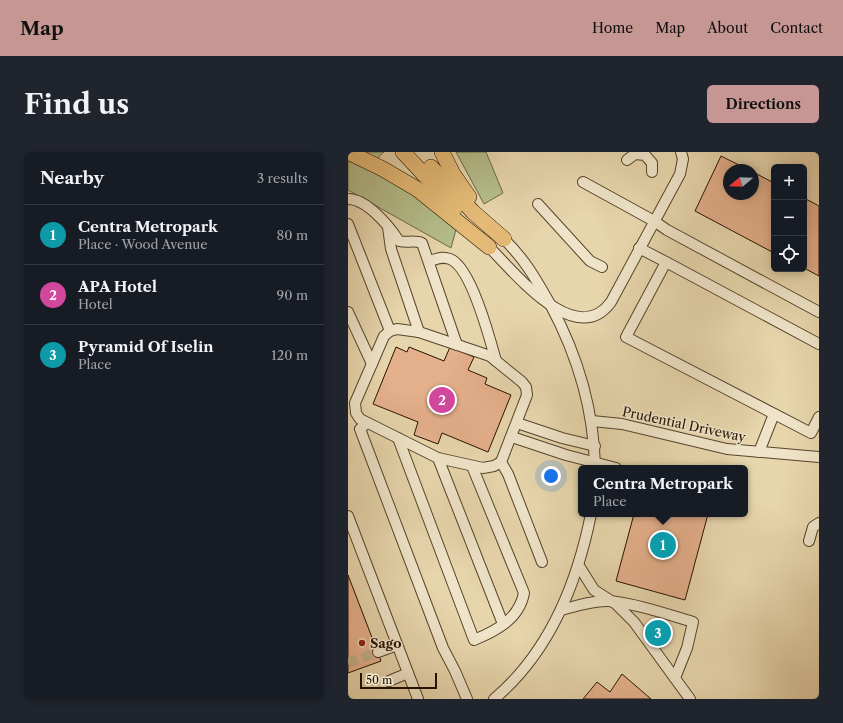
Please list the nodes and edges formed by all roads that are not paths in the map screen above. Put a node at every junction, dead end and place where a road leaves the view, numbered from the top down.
1 (348, 152) edge
2 (403, 152) edge
3 (417, 152) edge
4 (442, 152) edge
5 (681, 152) edge
6 (627, 160) dead end
7 (652, 172) dead end
8 (583, 182) dead end
9 (348, 199) edge
10 (538, 204) dead end
11 (654, 221) junction
12 (387, 223) junction
13 (348, 224) edge
14 (504, 239) junction
15 (489, 247) junction
16 (639, 248) junction
17 (429, 261) junction
18 (666, 262) junction
19 (602, 267) dead end
20 (550, 306) junction
21 (348, 312) edge
22 (819, 312) edge
23 (390, 331) junction
24 (419, 332) junction
25 (819, 344) edge
26 (457, 345) junction
27 (496, 361) junction
28 (372, 364) junction
29 (348, 399) edge
30 (356, 413) junction
31 (774, 414) junction
32 (819, 417) edge
33 (592, 421) junction
34 (367, 423) junction
35 (517, 423) junction
36 (512, 437) junction
37 (398, 438) junction
38 (595, 446) junction
39 (759, 452) junction
40 (819, 457) edge
41 (438, 458) junction
42 (501, 462) junction
43 (592, 465) edge
44 (595, 465) edge
45 (472, 466) junction
46 (348, 516) edge
47 (590, 517) edge
48 (819, 523) edge
49 (809, 541) dead end
50 (542, 562) dead end
51 (578, 566) junction
52 (608, 601) junction
53 (561, 610) junction
54 (653, 610) junction
55 (634, 622) junction
56 (504, 624) junction
57 (398, 645) junction
58 (378, 652) tunnel mouth
59 (408, 673) junction
60 (675, 678) junction
61 (389, 681) dead end
62 (418, 699) edge
63 (467, 699) edge
64 (494, 699) edge
65 (690, 699) edge

1 - 15 highway
2 - 15 highway
3 - 14 highway
4 - 14 highway
5 - 11 street
6 - 7 street
8 - 11 street
9 - 12 street
10 - 19 street
11 - 16 street
11 - 22 street
12 - 17 street
12 - 24 street
13 - 23 street
14 - 20 street
15 - 20 street
16 - 18 street
16 - 20 street
17 - 26 street
17 - 27 street
18 - 25 street
18 - 31 street
20 - 33 street
21 - 28 street
23 - 24 street
23 - 28 street
24 - 26 street
26 - 27 street
27 - 35 street
28 - 30 street
29 - 30 street
30 - 34 street
31 - 32 street
31 - 39 street
33 - 38 street
33 - 39 street, Prudential Driveway
34 - 37 street
34 - 63 street
35 - 36 street
35 - 38 street
36 - 42 street
36 - 43 street
37 - 41 street
37 - 56 street
38 - 44 street
39 - 40 street, Prudential Driveway
41 - 45 street
41 - 56 street
42 - 45 street
42 - 50 street
45 - 56 street
46 - 57 street
47 - 51 street
48 - 49 street
51 - 52 street
51 - 53 street
52 - 53 street
52 - 54 street
52 - 55 street
53 - 64 street
54 - 55 street
54 - 60 street
55 - 60 street
57 - 58 street
57 - 59 street
59 - 61 street
59 - 62 street
60 - 65 street

